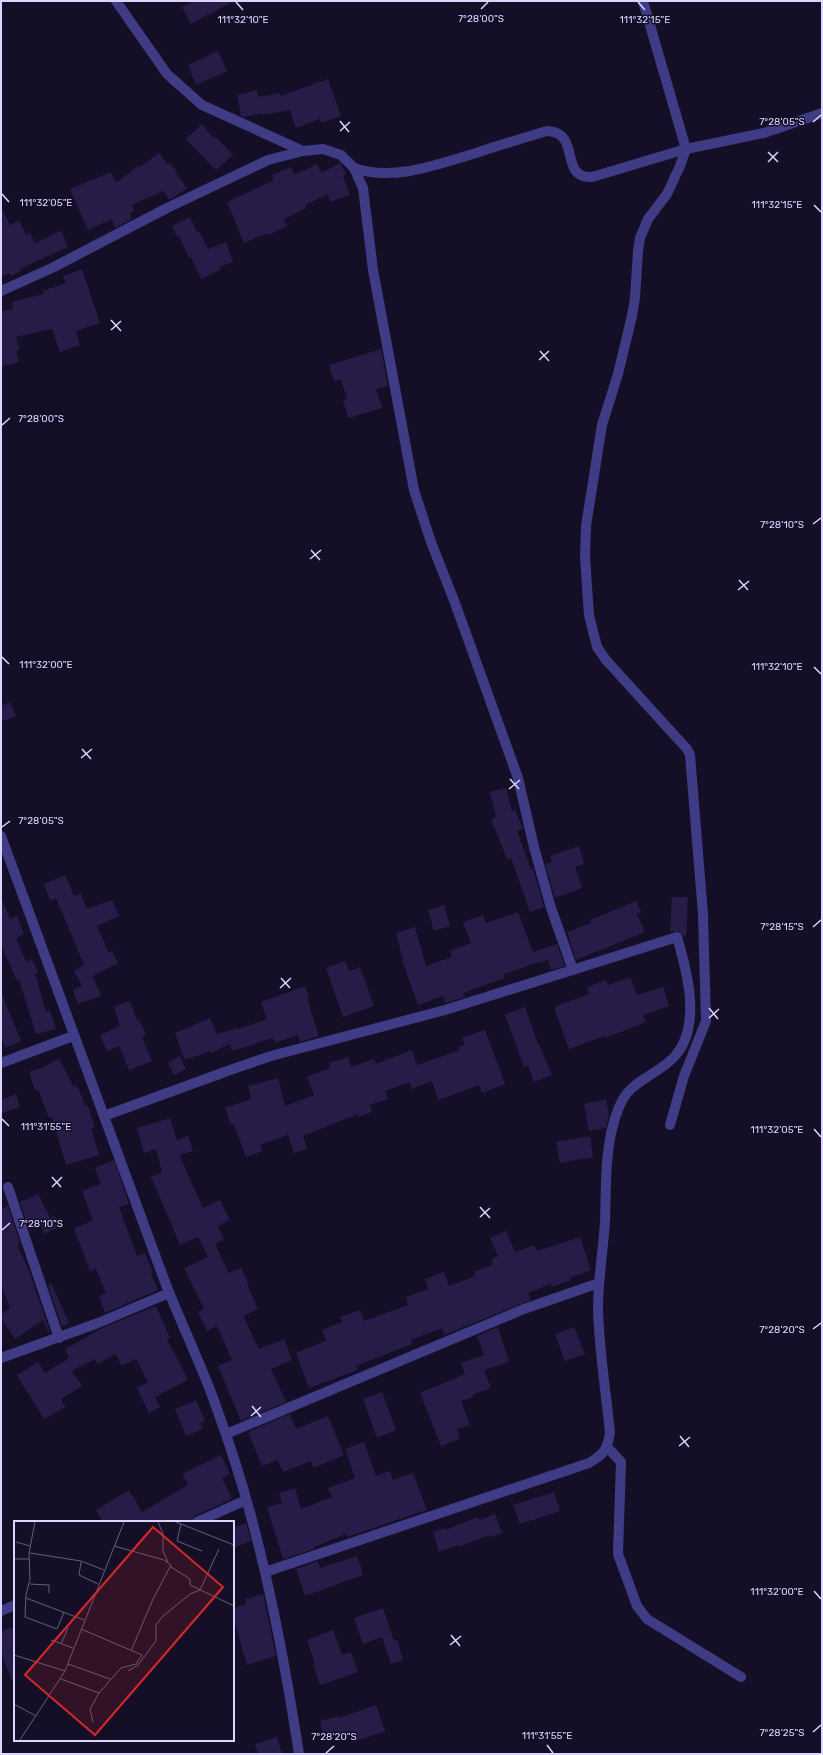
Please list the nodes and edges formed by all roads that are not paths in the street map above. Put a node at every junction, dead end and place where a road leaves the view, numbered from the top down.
1 (116, 1) edge
2 (642, 1) edge
3 (822, 113) edge
4 (686, 149) junction
5 (303, 151) junction
6 (354, 168) junction
7 (1, 291) edge
8 (1, 836) edge
9 (573, 970) junction
10 (74, 1036) junction
11 (1, 1063) edge
12 (104, 1116) junction
13 (670, 1125) dead end
14 (8, 1187) dead end
15 (599, 1283) junction
16 (169, 1293) junction
17 (60, 1338) junction
18 (1, 1358) edge
19 (226, 1434) junction
20 (607, 1447) junction
21 (246, 1500) junction
22 (199, 1521) edge
23 (265, 1572) junction
24 (14, 1605) edge
25 (1, 1611) edge
26 (741, 1677) dead end
27 (299, 1754) edge

1 - 5 street
2 - 4 street
3 - 4 street
4 - 6 street
4 - 13 street
5 - 6 street
5 - 7 street
6 - 9 street
8 - 10 street
9 - 12 street
9 - 15 street
10 - 11 street
10 - 12 street
12 - 16 street
14 - 17 street
15 - 19 street
15 - 20 street
16 - 17 street
16 - 19 street
17 - 18 street
19 - 21 street
20 - 23 street
20 - 26 street
21 - 22 street
21 - 23 street
23 - 27 street
24 - 25 street

